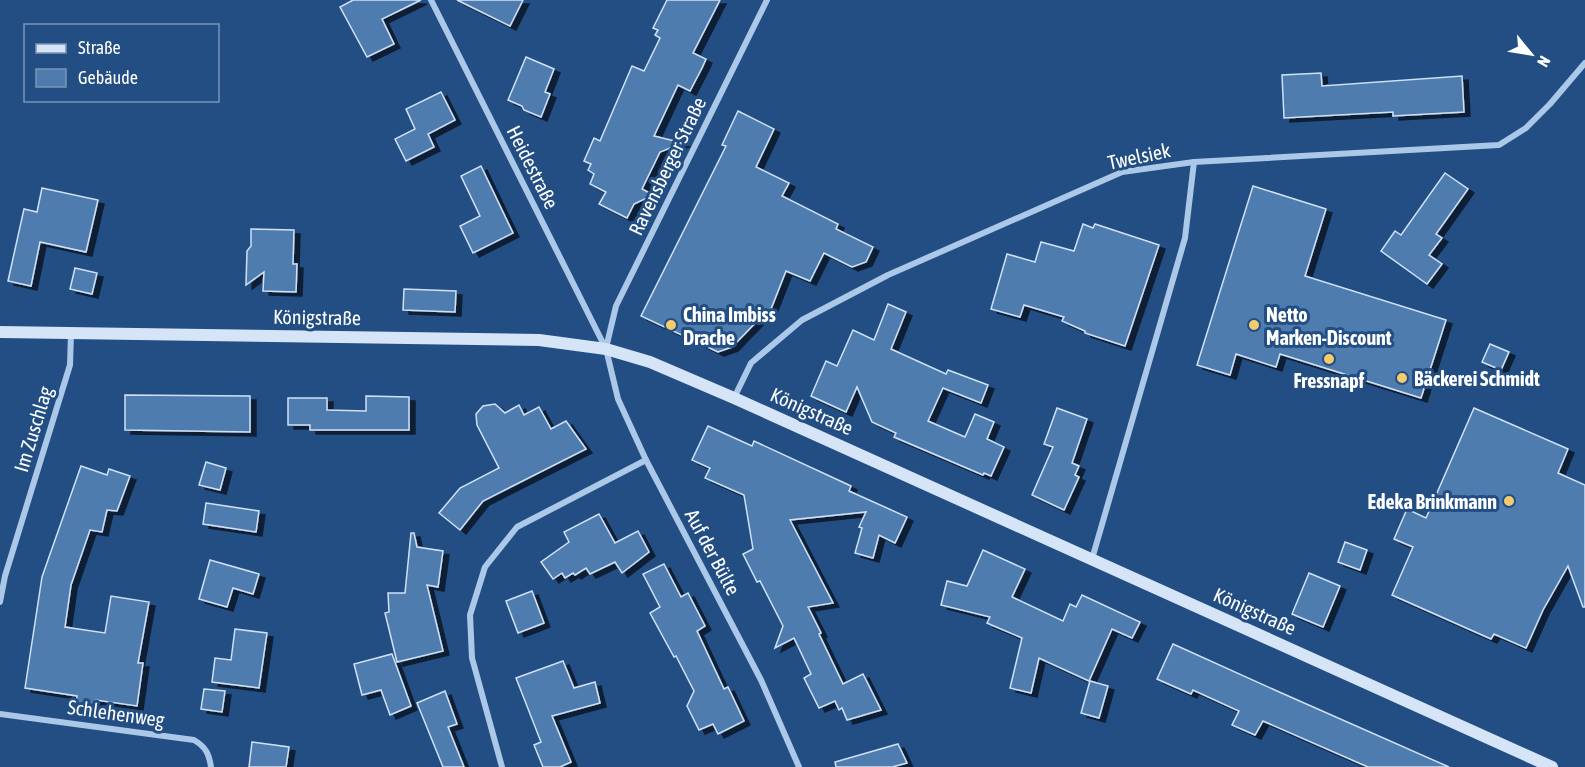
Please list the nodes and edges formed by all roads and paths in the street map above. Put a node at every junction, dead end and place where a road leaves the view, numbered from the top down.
1 (431, 0) edge
2 (767, 0) edge
3 (1585, 63) edge
4 (1194, 162) junction
5 (0, 332) edge
6 (71, 333) junction
7 (606, 349) junction
8 (734, 398) junction
9 (646, 460) junction
10 (1092, 559) junction
11 (0, 602) edge
12 (0, 714) edge
13 (211, 767) edge
14 (502, 767) edge
15 (799, 767) edge
16 (1552, 767) edge

1 - 7 street, Heidestraße
2 - 7 street, Ravensberger Straße
3 - 4 street, Twelsiek
4 - 8 street, Twelsiek
4 - 10 street
5 - 6 main road, Königstraße
6 - 7 main road, Königstraße
6 - 11 street, Im Zuschlag
7 - 8 main road, Königstraße
7 - 9 street, Auf der Bülte
8 - 10 main road, Königstraße
9 - 14 street
9 - 15 street, Auf der Bülte
10 - 16 main road, Königstraße
12 - 13 street, Schlehenweg

